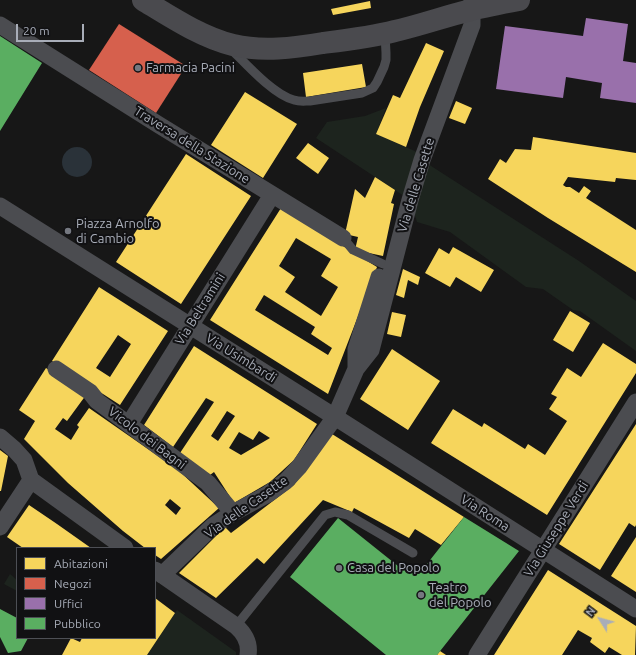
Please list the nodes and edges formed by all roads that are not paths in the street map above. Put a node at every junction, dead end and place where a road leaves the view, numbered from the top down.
1 (144, 0) edge
2 (519, 0) edge
3 (472, 5) edge
4 (0, 24) edge
5 (385, 33) junction
6 (223, 42) junction
7 (272, 195) junction
8 (0, 206) edge
9 (343, 238) joint
10 (383, 264) joint
11 (190, 326) junction
12 (56, 369) dead end
13 (356, 369) junction
14 (636, 402) edge
15 (335, 417) junction
16 (128, 424) junction
17 (4, 440) edge
18 (31, 480) junction
19 (233, 513) junction
20 (0, 527) edge
21 (124, 547) edge
22 (543, 550) junction
23 (413, 553) dead end
24 (158, 573) edge
25 (636, 609) edge
26 (236, 626) junction
27 (248, 655) edge
28 (477, 655) edge

1 - 6 main road
2 - 3 main road
3 - 5 main road
3 - 13 street, Via delle Casette
4 - 7 street, Traversa della Stazione
5 - 6 main road
5 - 6 lane
7 - 9 street, Traversa della Stazione
7 - 11 street, Via Beltramini
8 - 11 street, Via Usimbardi
9 - 10 lane, Traversa della Stazione
10 - 13 street, Via delle Casette
11 - 15 street, Via Usimbardi
11 - 16 street, Via Beltramini
12 - 16 street, Vicolo dei Bagni
13 - 15 street, Via delle Casette
14 - 22 street, Via Giuseppe Verdi
15 - 19 street, Via delle Casette
15 - 22 street, Via Roma
16 - 19 street, Vicolo dei Bagni
17 - 18 street
18 - 20 street
18 - 21 street
19 - 24 street, Via delle Casette
22 - 25 street, Via Roma
22 - 28 street, Via Giuseppe Verdi
23 - 26 lane
24 - 26 street
26 - 27 street

